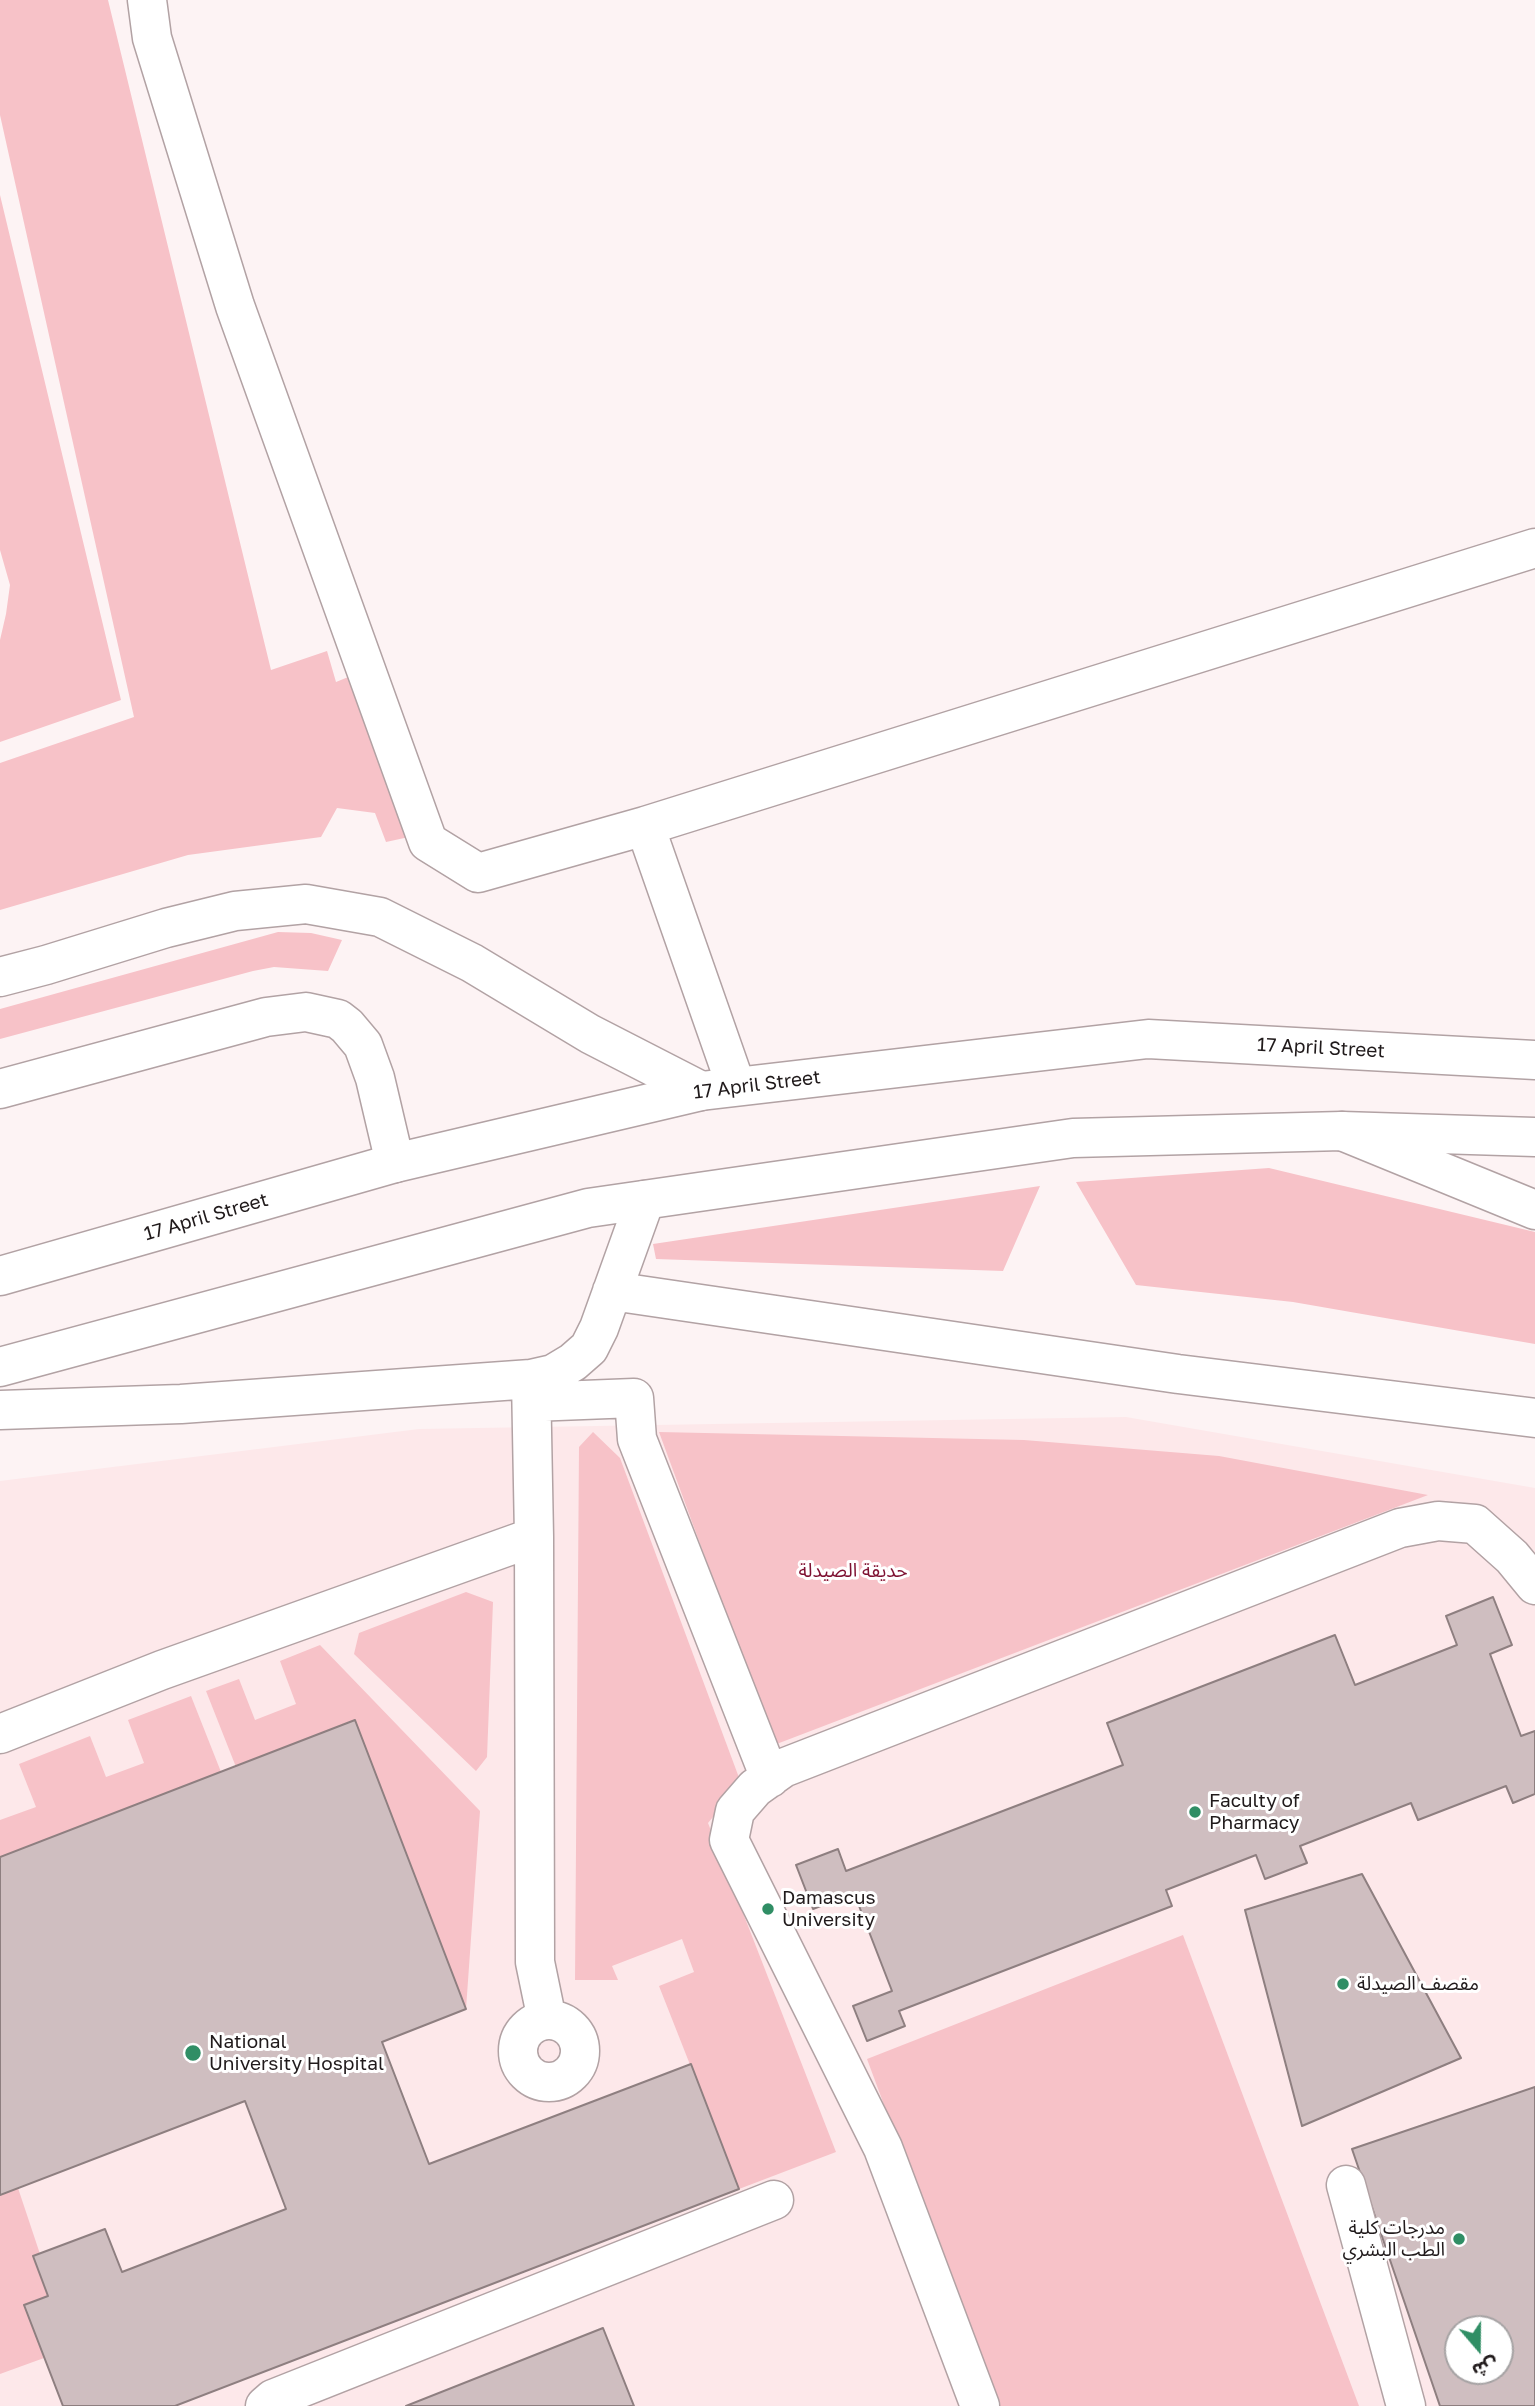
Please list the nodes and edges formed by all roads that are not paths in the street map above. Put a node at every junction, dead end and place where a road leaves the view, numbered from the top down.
1 (147, 0) edge
2 (1535, 548) edge
3 (645, 826) junction
4 (0, 977) edge
5 (1535, 1060) edge
6 (0, 1088) edge
7 (719, 1089) junction
8 (1342, 1131) junction
9 (1535, 1137) edge
10 (395, 1164) junction
11 (645, 1200) junction
12 (1535, 1210) edge
13 (0, 1276) edge
14 (612, 1291) junction
15 (0, 1367) edge
16 (532, 1391) junction
17 (0, 1410) edge
18 (1535, 1418) edge
19 (534, 1537) junction
20 (1535, 1585) edge
21 (0, 1734) edge
22 (770, 1778) junction
23 (547, 2020) dead end
24 (1346, 2185) dead end
25 (774, 2200) dead end
26 (265, 2406) edge
27 (980, 2406) edge
28 (1406, 2406) edge

1 - 3 main road
2 - 3 main road
3 - 7 main road
4 - 7 main road
5 - 7 main road, 17 April Street
6 - 10 main road
7 - 10 main road, 17 April Street
8 - 9 main road
8 - 11 main road
8 - 12 main road
10 - 13 main road, 17 April Street
11 - 14 main road
11 - 15 main road
14 - 16 main road
14 - 18 main road
16 - 17 main road
16 - 19 main road
16 - 22 main road
19 - 21 main road
19 - 23 main road
20 - 22 main road
22 - 27 main road
24 - 28 main road
25 - 26 main road

